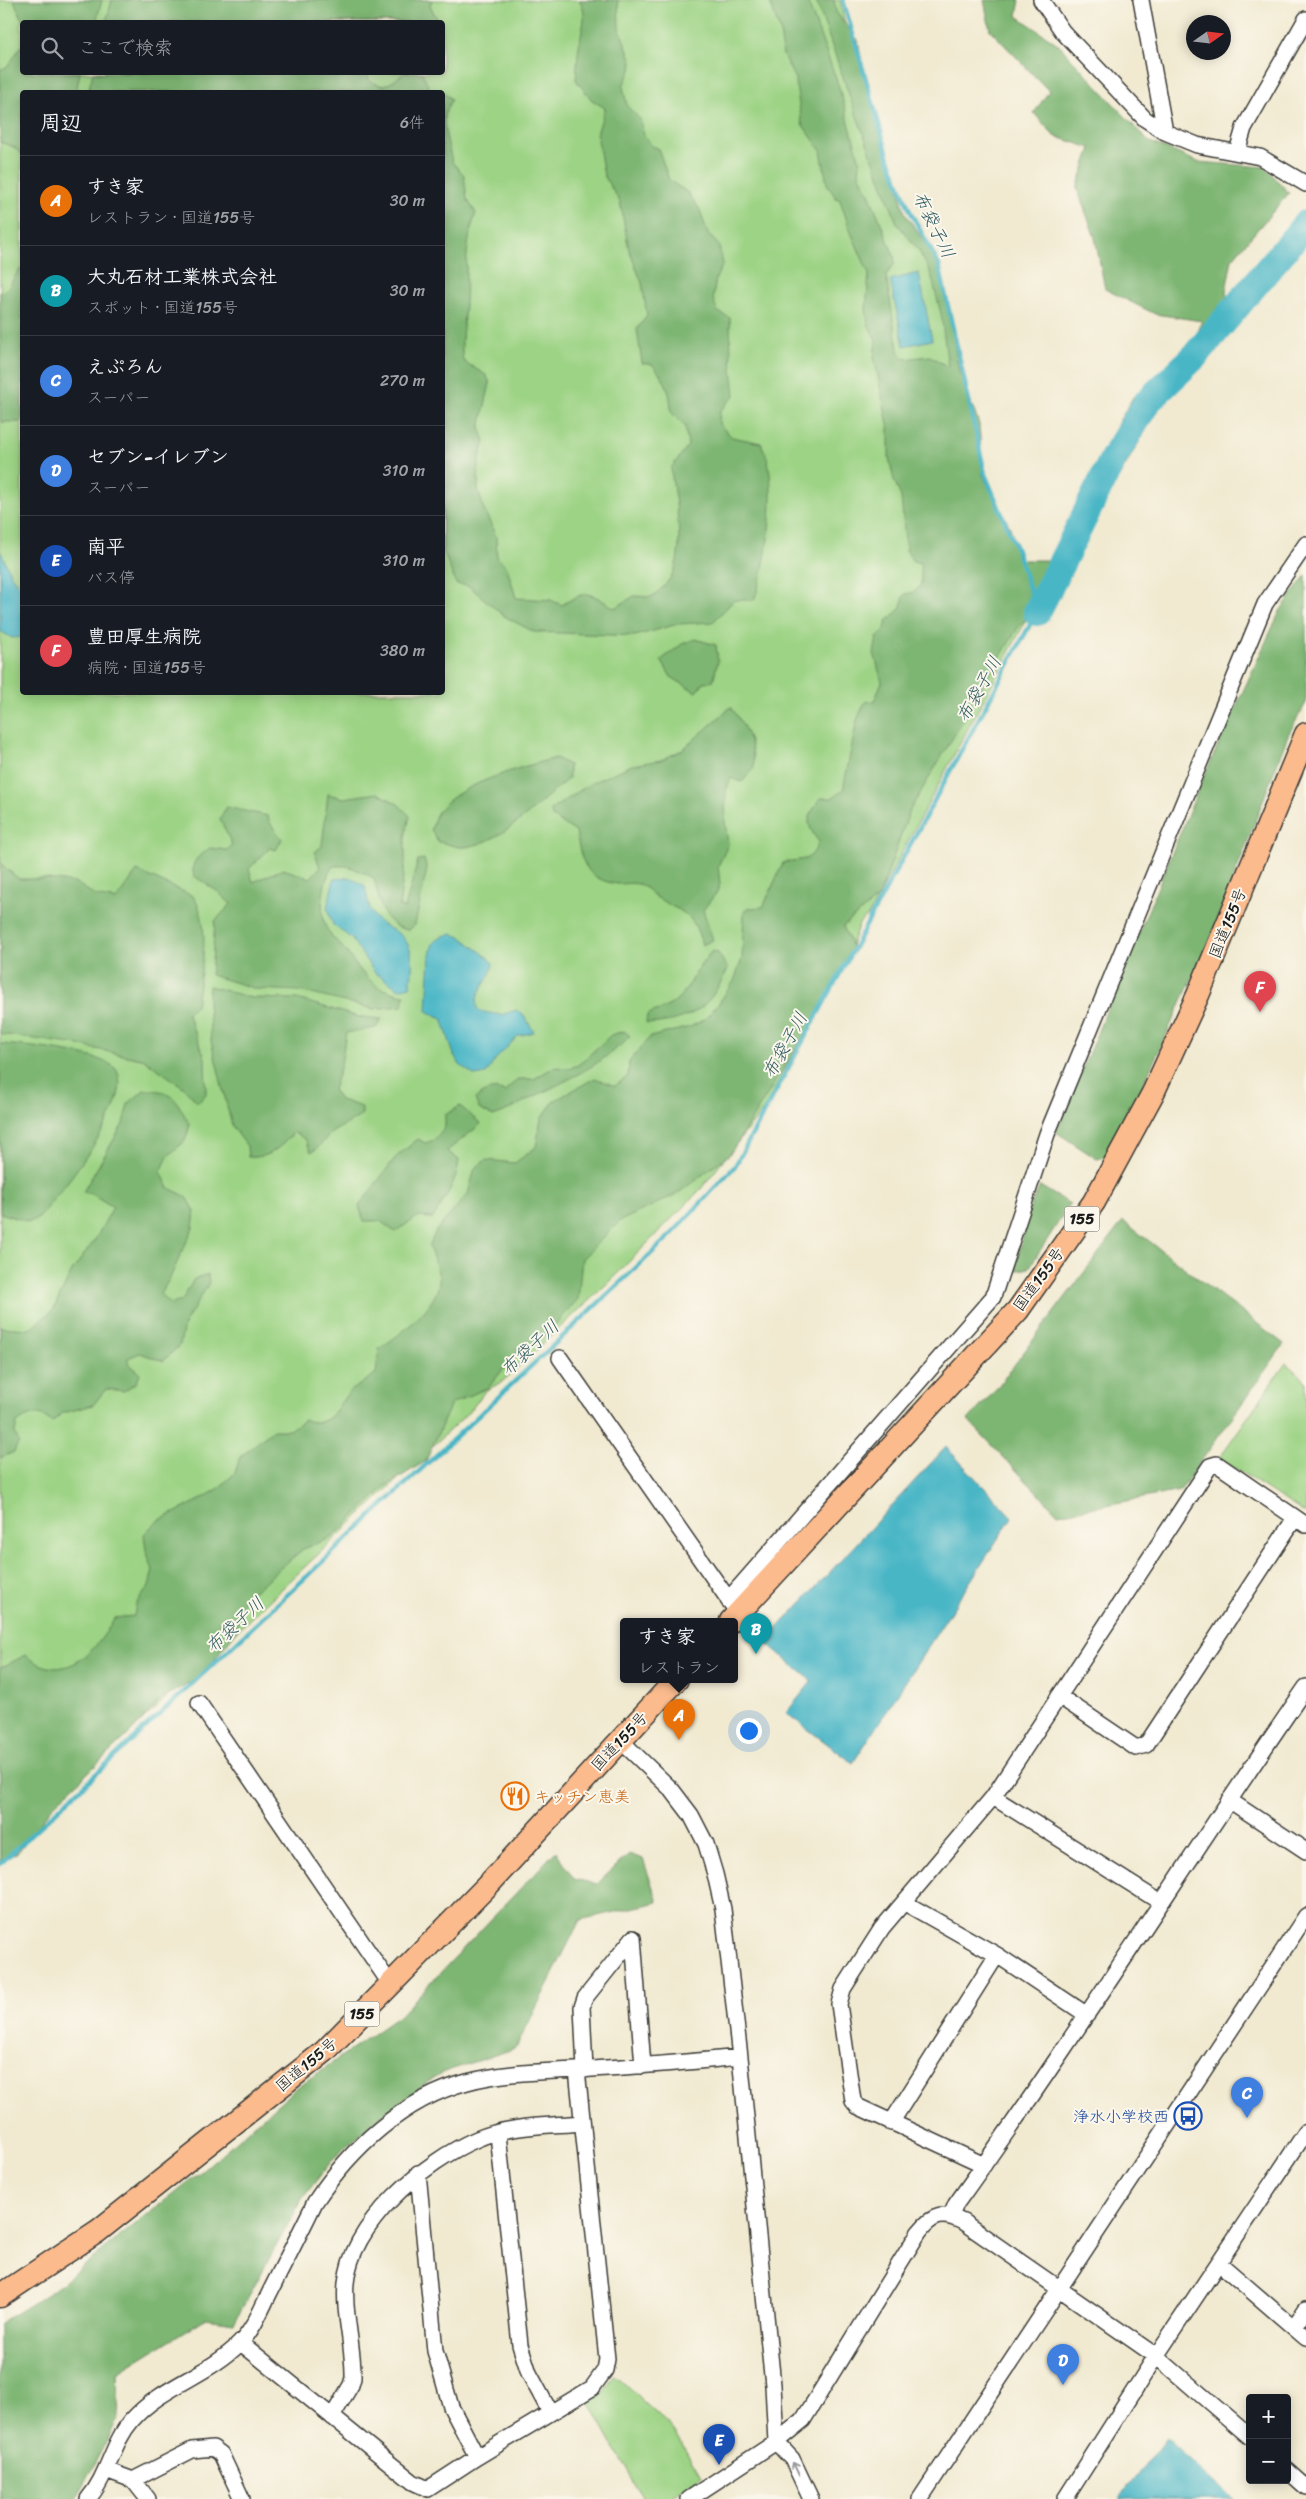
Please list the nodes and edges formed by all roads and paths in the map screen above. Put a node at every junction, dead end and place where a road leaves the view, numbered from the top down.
1 (1041, 0) edge
2 (1141, 0) edge
3 (1306, 19) edge
4 (1165, 132) junction
5 (1237, 152) junction
6 (1306, 184) edge
7 (1306, 544) edge
8 (1306, 734) edge
9 (560, 1358) dead end
10 (1301, 1521) edge
11 (733, 1611) edge
12 (673, 1683) edge
13 (1306, 1687) edge
14 (1059, 1696) junction
15 (199, 1703) dead end
16 (619, 1739) junction
17 (993, 1797) junction
18 (1229, 1800) junction
19 (1306, 1851) edge
20 (1160, 1902) junction
21 (905, 1903) junction
22 (1306, 1916) edge
23 (997, 1955) junction
24 (391, 1985) junction
25 (1087, 2015) junction
26 (740, 2057) junction
27 (643, 2066) junction
28 (581, 2070) junction
29 (582, 2123) junction
30 (891, 2123) junction
31 (1306, 2132) edge
32 (498, 2134) junction
33 (984, 2165) junction
34 (418, 2173) junction
35 (951, 2216) junction
36 (1219, 2263) junction
37 (1061, 2289) junction
38 (0, 2296) edge
39 (1306, 2309) edge
40 (1294, 2327) junction
41 (1306, 2338) edge
42 (241, 2343) junction
43 (1156, 2356) junction
44 (550, 2412) junction
45 (332, 2417) junction
46 (1246, 2434) edge
47 (776, 2442) junction
48 (476, 2457) junction
49 (106, 2470) junction
50 (1291, 2474) edge
51 (133, 2480) junction
52 (1306, 2487) edge
53 (88, 2499) edge
54 (148, 2499) edge
55 (242, 2499) edge
56 (689, 2499) edge
57 (811, 2499) edge
58 (920, 2499) edge
59 (1065, 2499) edge

1 - 4 street
2 - 4 street
3 - 5 street
4 - 5 street
5 - 6 street
7 - 11 street
8 - 11 highway, 国道155号 / 155
9 - 11 street
10 - 14 street
10 - 14 street
12 - 16 highway, 国道155号 / 155
13 - 18 street
14 - 17 street
15 - 24 street
16 - 24 highway, 国道155号 / 155
16 - 26 street
17 - 20 street
17 - 21 street
18 - 19 street
18 - 20 street
20 - 25 street
21 - 23 street
21 - 30 street
22 - 37 street
23 - 25 street
23 - 30 street
24 - 38 highway, 国道155号 / 155
25 - 33 street
26 - 27 street
26 - 47 street
27 - 28 street
27 - 28 street
28 - 29 street
28 - 42 street
29 - 32 street
29 - 44 street
30 - 33 street
31 - 36 street
32 - 34 street
32 - 44 street
33 - 35 street
34 - 45 street
34 - 48 street
35 - 37 street
35 - 47 street
36 - 40 street
36 - 43 street
37 - 43 street
37 - 58 street
39 - 40 street
40 - 41 street
42 - 45 street
42 - 49 street
43 - 46 street
43 - 59 street
44 - 48 street
45 - 48 street
47 - 56 street
57 -> 47 street
49 - 51 street
49 - 53 street
50 - 52 street
51 - 54 street
51 - 55 street

